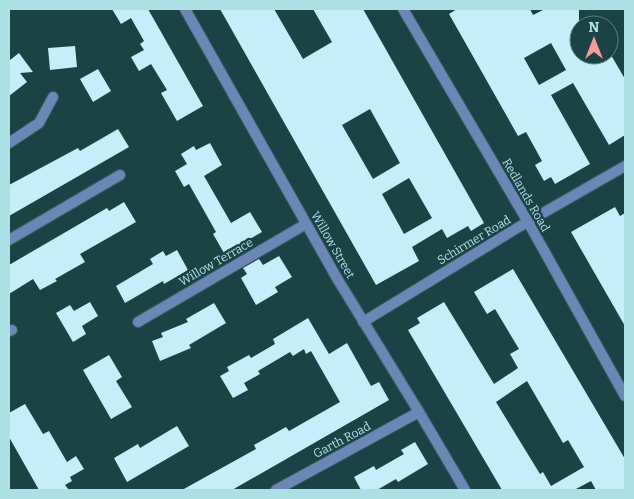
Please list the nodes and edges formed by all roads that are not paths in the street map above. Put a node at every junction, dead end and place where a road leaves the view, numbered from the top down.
1 (185, 9) edge
2 (403, 9) edge
3 (53, 97) dead end
4 (9, 144) edge
5 (625, 166) edge
6 (120, 175) dead end
7 (528, 222) junction
8 (306, 224) junction
9 (9, 240) edge
10 (138, 322) dead end
11 (363, 322) junction
12 (625, 396) edge
13 (419, 412) junction
14 (276, 490) edge
15 (465, 490) edge

1 - 8 street, Willow Street
2 - 7 street, Redlands Road
3 - 4 street
5 - 7 street, Schirmer Road
6 - 9 street
7 - 11 street, Schirmer Road
7 - 12 street, Redlands Road
8 - 10 street, Willow Terrace
8 - 11 street, Willow Street
11 - 13 street, Willow Street
13 - 14 street, Garth Road
13 - 15 street, Willow Street

